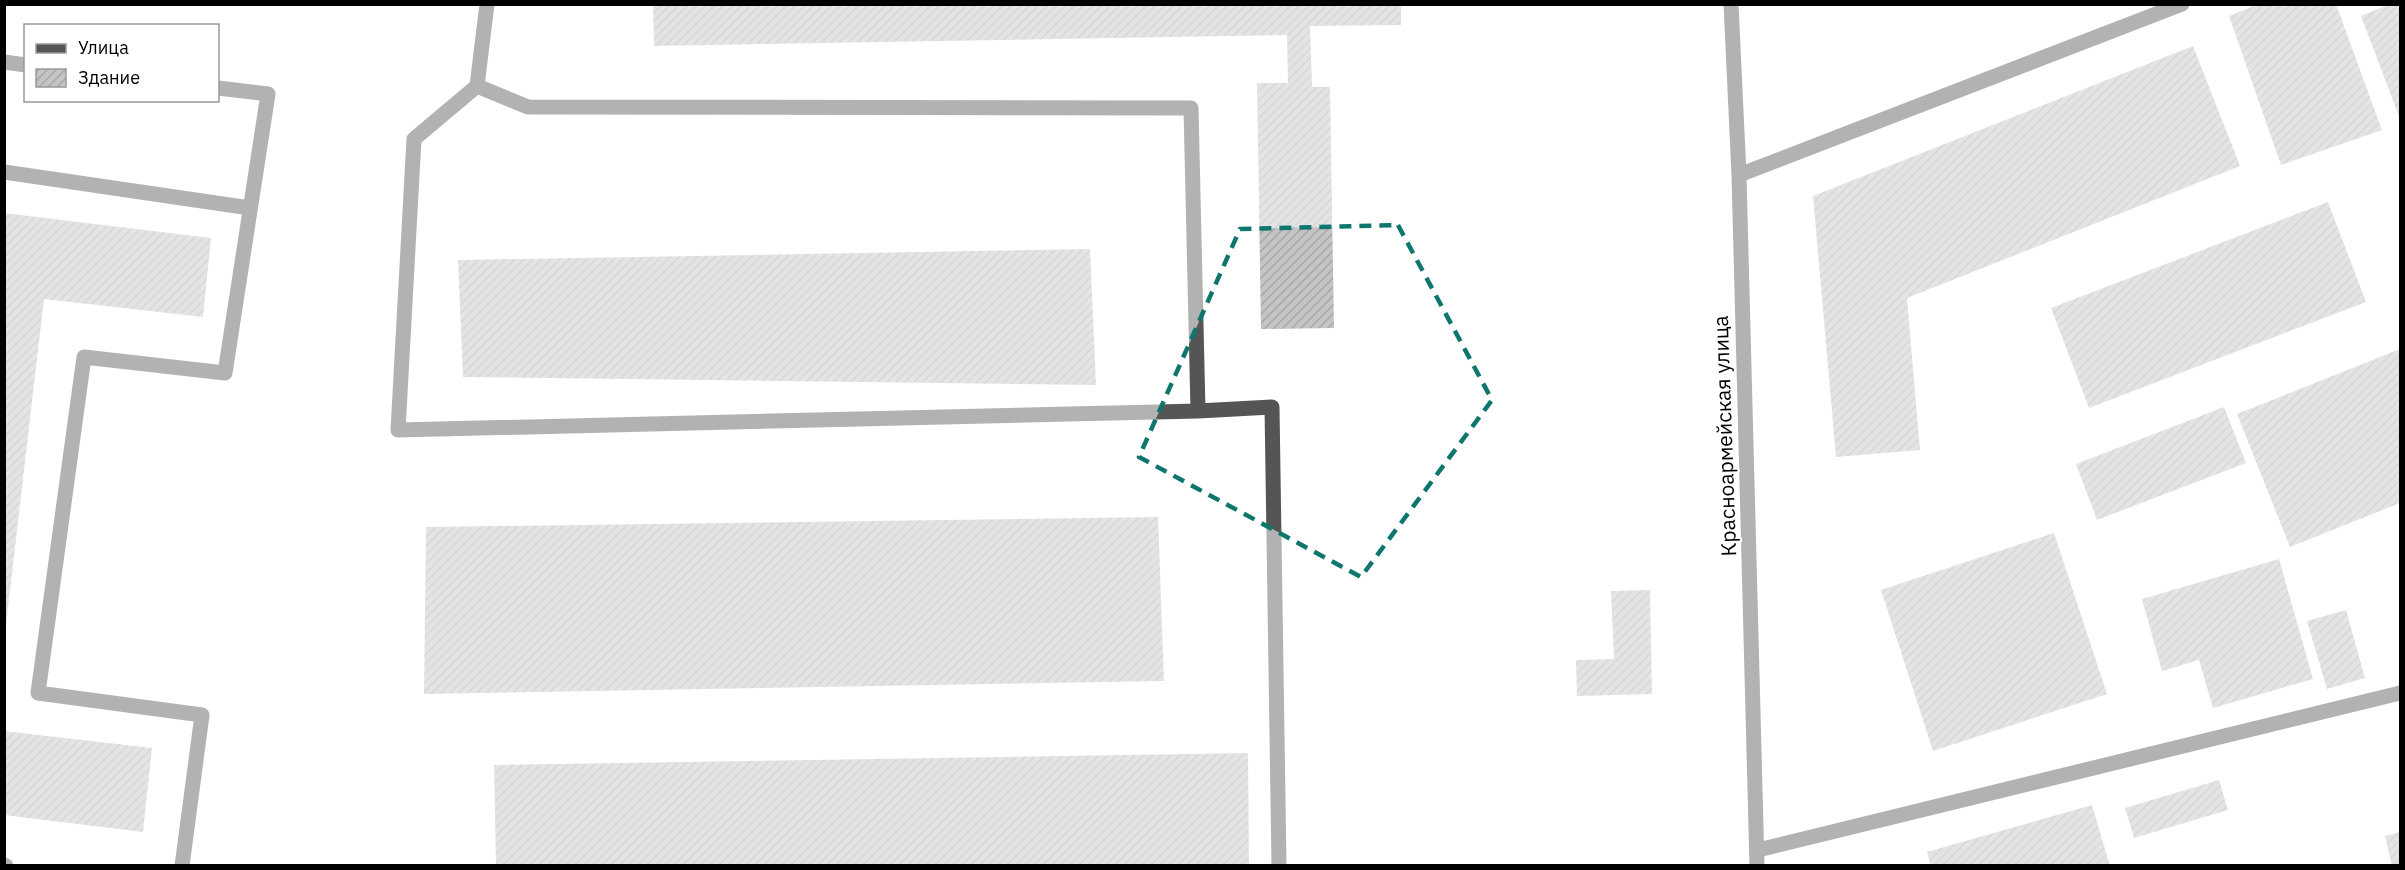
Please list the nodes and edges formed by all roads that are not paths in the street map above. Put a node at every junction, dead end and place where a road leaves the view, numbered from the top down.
1 (487, 4) edge
2 (1731, 4) edge
3 (2181, 4) edge
4 (4, 62) edge
5 (24, 65) edge
6 (477, 86) junction
7 (219, 87) edge
8 (4, 172) edge
9 (1739, 175) junction
10 (250, 208) junction
11 (1198, 411) junction
12 (2400, 693) edge
13 (1758, 850) junction
14 (182, 866) edge
15 (1279, 866) edge
16 (1757, 866) edge

1 - 6 street
2 - 9 street, Красноармейская улица
3 - 9 street
4 - 5 street
6 - 11 street
6 - 11 street
7 - 10 street
8 - 10 street
9 - 13 street, Красноармейская улица
10 - 14 street
11 - 15 street
12 - 13 street
13 - 16 street, Красноармейская улица

